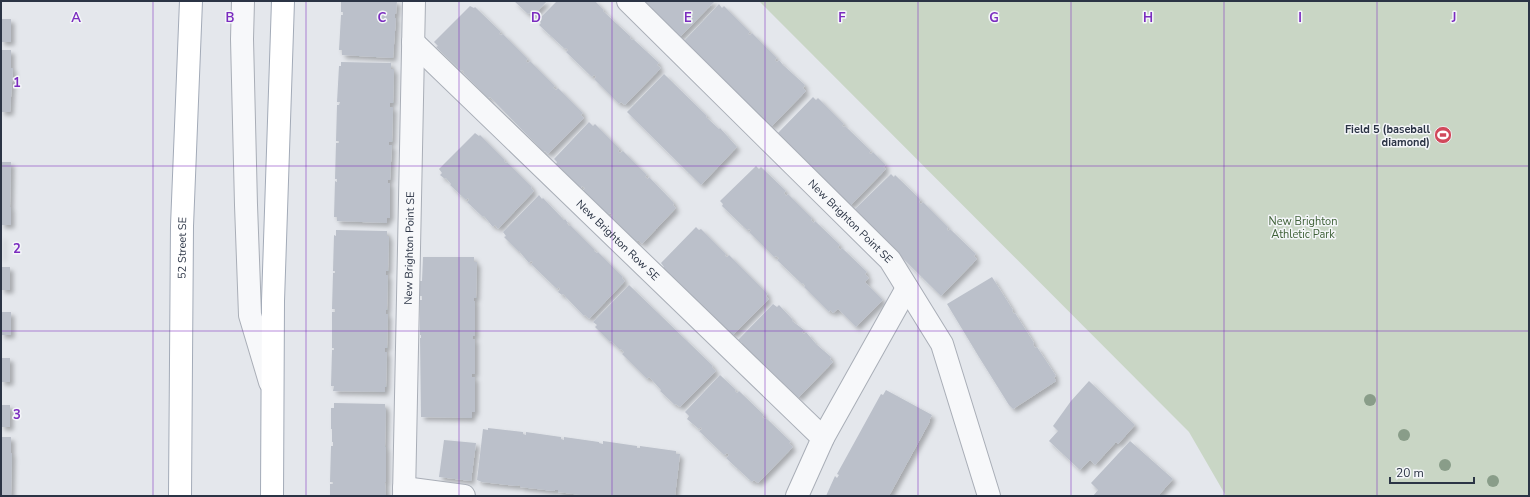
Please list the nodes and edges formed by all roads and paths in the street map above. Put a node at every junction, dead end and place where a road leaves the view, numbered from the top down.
1 (191, 1) edge
2 (243, 1) edge
3 (283, 1) edge
4 (414, 1) edge
5 (628, 1) edge
6 (413, 42) junction
7 (907, 288) junction
8 (271, 385) junction
9 (823, 438) junction
10 (404, 492) edge
11 (180, 496) edge
12 (272, 496) edge
13 (464, 496) edge
14 (797, 496) edge
15 (989, 496) edge

1 - 11 main road, 52 Street SE
2 - 8 street
3 - 8 main road
4 - 6 street, New Brighton Point SE
5 - 7 street, New Brighton Point SE
6 - 9 street, New Brighton Row SE
6 - 10 street, New Brighton Point SE
7 - 9 street
7 - 15 street, New Brighton Point SE
8 - 12 main road
9 - 14 street
10 - 13 street

